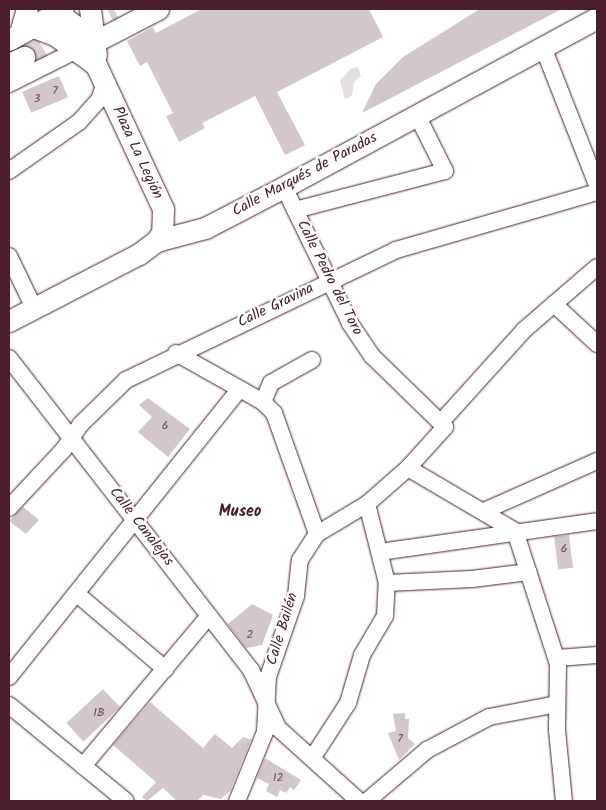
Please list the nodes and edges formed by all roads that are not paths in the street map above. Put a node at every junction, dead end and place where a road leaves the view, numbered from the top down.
1 (90, 9) edge
2 (158, 9) edge
3 (57, 10) edge
4 (597, 18) edge
5 (22, 27) edge
6 (87, 46) junction
7 (543, 47) junction
8 (101, 74) junction
9 (9, 84) edge
10 (417, 115) junction
11 (9, 171) edge
12 (597, 184) edge
13 (284, 188) junction
14 (597, 192) edge
15 (295, 210) junction
16 (156, 242) junction
17 (9, 256) edge
18 (597, 267) edge
19 (331, 279) junction
20 (554, 304) junction
21 (34, 308) junction
22 (9, 321) edge
23 (597, 344) edge
24 (176, 353) junction
25 (9, 358) edge
26 (312, 360) dead end
27 (238, 391) junction
28 (263, 402) junction
29 (443, 425) junction
30 (70, 436) junction
31 (597, 462) edge
32 (408, 468) junction
33 (367, 504) junction
34 (9, 508) edge
35 (484, 511) junction
36 (136, 519) junction
37 (597, 522) edge
38 (516, 531) junction
39 (317, 534) junction
40 (380, 552) junction
41 (529, 572) junction
42 (387, 583) junction
43 (77, 594) junction
44 (210, 616) junction
45 (597, 655) edge
46 (557, 658) junction
47 (165, 669) junction
48 (9, 677) edge
49 (264, 702) junction
50 (558, 704) junction
51 (9, 705) edge
52 (313, 757) junction
53 (83, 766) junction
54 (126, 801) edge
55 (238, 801) edge
56 (359, 801) edge
57 (367, 801) edge
58 (564, 801) edge

1 - 6 main road
2 - 6 main road
3 - 5 main road
3 - 6 main road
4 - 7 main road, Calle Marqués de Paradas
5 - 6 main road
6 - 8 main road
6 - 9 street
7 - 10 main road, Calle Marqués de Paradas
7 - 12 street
8 - 11 street
8 - 16 main road, Plaza La Legión
10 - 13 main road, Calle Marqués de Paradas
10 - 15 street
13 - 15 street, Calle Pedro del Toro
13 - 16 main road, Calle Marqués de Paradas
14 - 19 street, Calle Gravina
15 - 19 street, Calle Pedro del Toro
16 - 21 main road, Calle Marqués de Paradas
17 - 21 street
18 - 20 street, Calle Bailén
19 - 24 street, Calle Gravina
19 - 29 street, Calle Pedro del Toro
20 - 23 street
20 - 29 street, Calle Bailén
21 - 22 main road, Calle Marqués de Paradas
24 - 27 street
24 - 30 street, Calle Gravina
25 - 30 street, Calle Canalejas
26 - 28 street
27 - 28 street
27 - 36 street
28 - 39 street
29 - 32 street, Calle Bailén
30 - 34 street, Calle Gravina
30 - 36 street, Calle Canalejas
31 - 35 street
32 - 33 street, Calle Bailén
32 - 35 street
33 - 39 street, Calle Bailén
33 - 40 street
35 - 38 street
36 - 43 street
36 - 44 street, Calle Canalejas
37 - 38 street
38 - 40 street
38 - 41 street
39 - 49 street, Calle Bailén
40 - 42 street
41 - 42 street
41 - 46 street
42 - 52 street
43 - 47 street
43 - 48 street
44 - 47 street
44 - 49 street, Calle Canalejas
45 - 46 street
46 - 50 street
47 - 53 street
49 - 52 street
49 - 55 street, Calle Bailén
50 - 57 street
50 - 58 street
51 - 53 street
52 - 56 street
53 - 54 street

